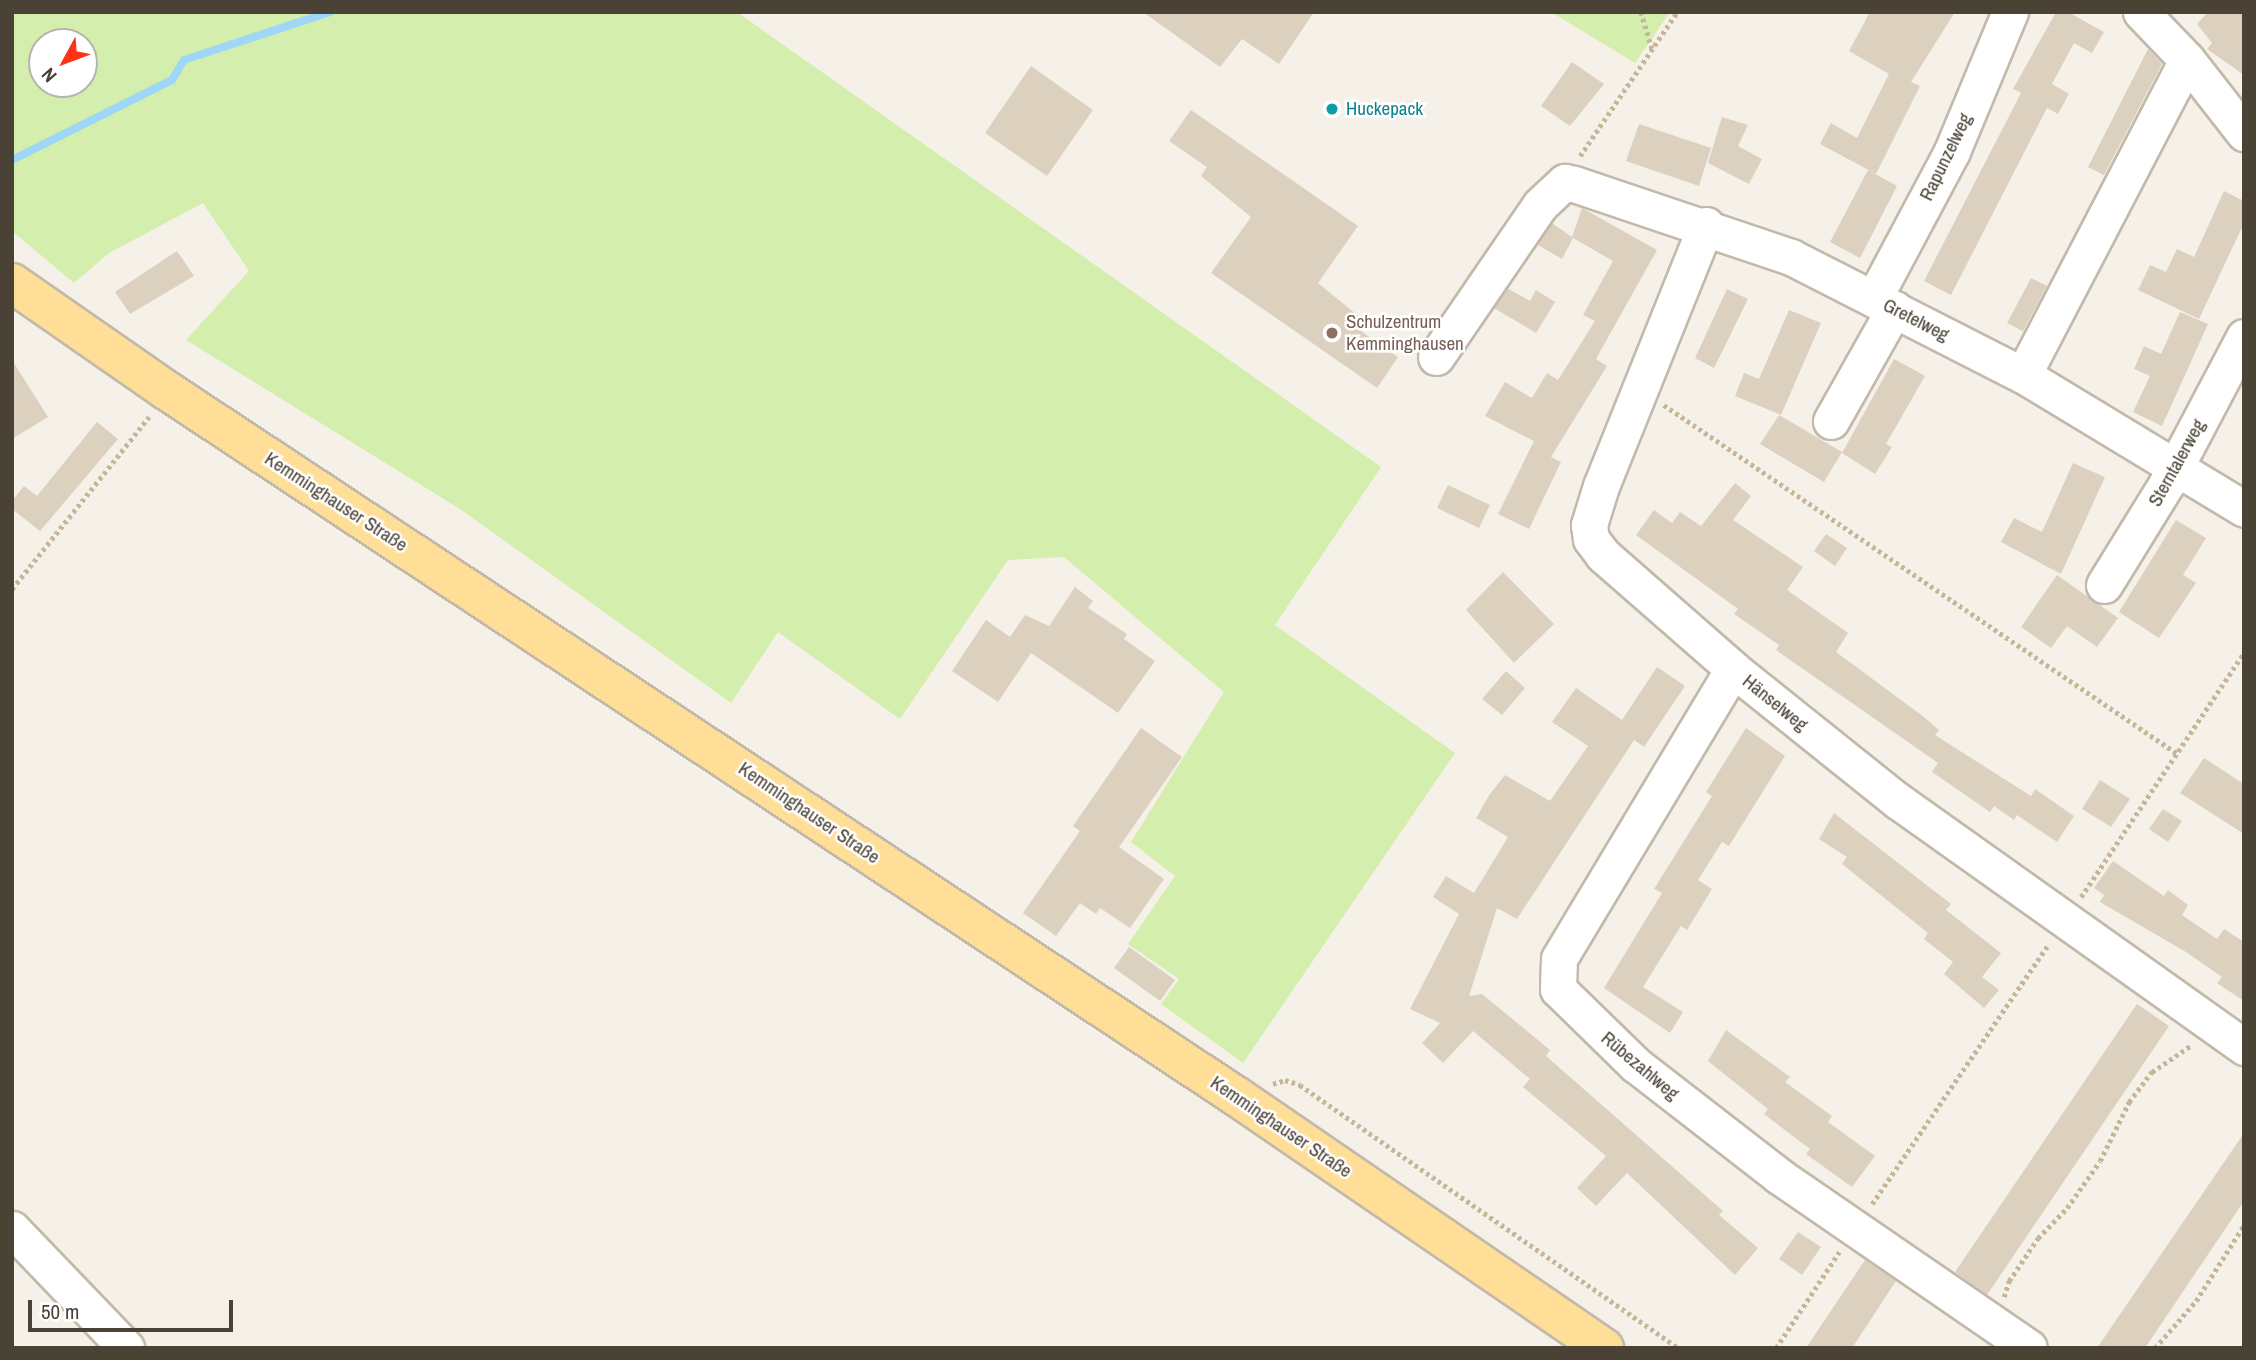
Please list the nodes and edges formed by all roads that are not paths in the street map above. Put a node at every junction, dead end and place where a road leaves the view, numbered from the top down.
1 (2010, 12) edge
2 (2141, 12) edge
3 (2187, 60) junction
4 (2244, 133) edge
5 (1706, 225) junction
6 (12, 283) edge
7 (1884, 303) junction
8 (2244, 337) edge
9 (1436, 357) dead end
10 (2023, 375) junction
11 (1831, 421) dead end
12 (2176, 466) junction
13 (2244, 509) edge
14 (2104, 585) dead end
15 (1733, 669) junction
16 (2244, 1047) edge
17 (12, 1229) edge
18 (126, 1348) edge
19 (1604, 1348) edge
20 (2029, 1348) edge

1 - 7 street, Rapunzelweg
2 - 3 street
3 - 4 street
3 - 10 street
5 - 7 street, Gretelweg
5 - 9 street, Gretelweg
5 - 15 street, Hänselweg
6 - 19 main road, Kemminghauser Straße
7 - 10 street, Gretelweg
7 - 11 street, Rapunzelweg
8 - 12 street, Sterntalerweg
10 - 12 street, Gretelweg
12 - 13 street, Gretelweg
12 - 14 street, Sterntalerweg
15 - 16 street, Hänselweg
15 - 20 street, Rübezahlweg
17 - 18 street

